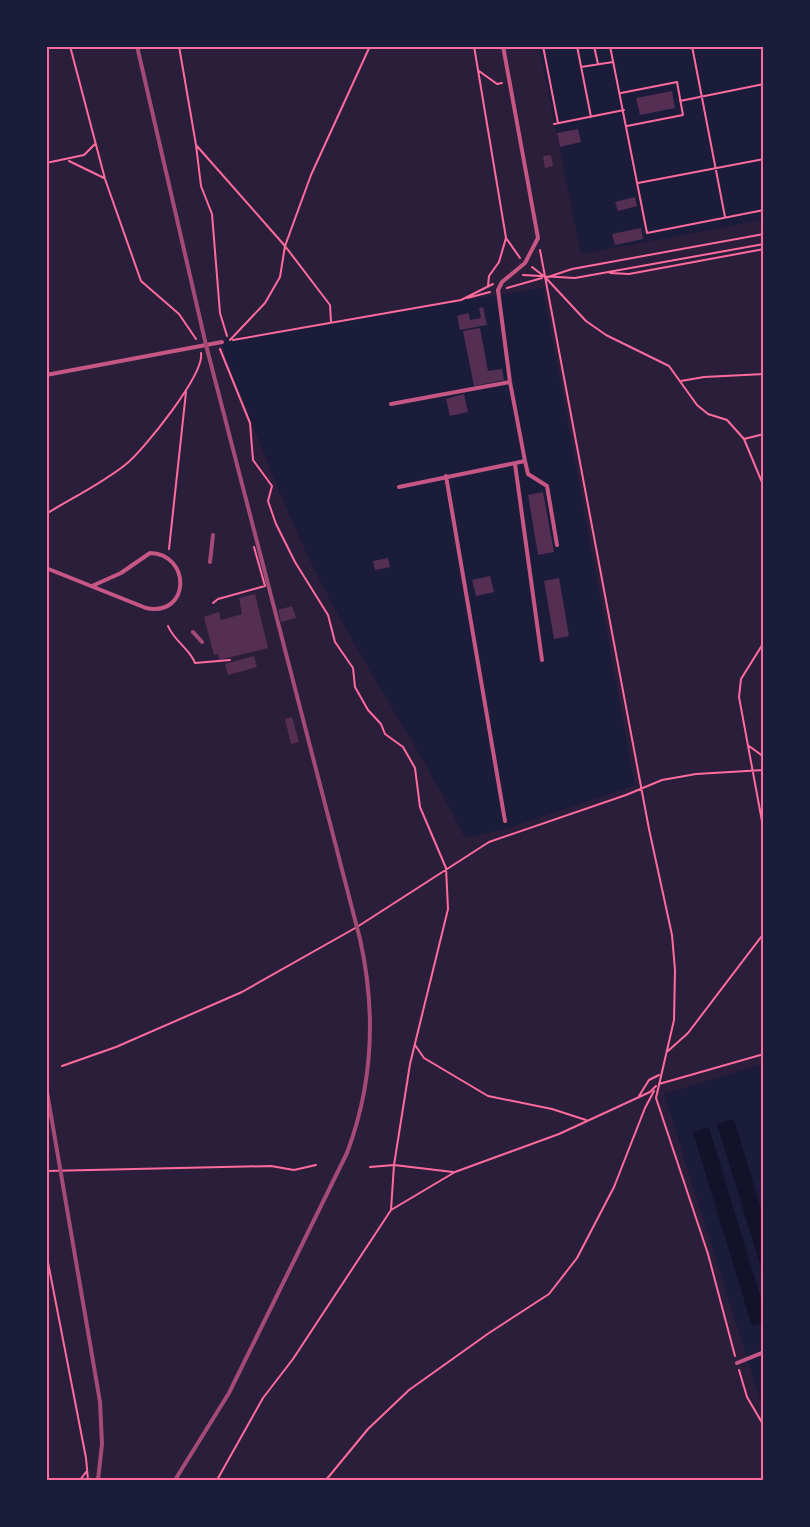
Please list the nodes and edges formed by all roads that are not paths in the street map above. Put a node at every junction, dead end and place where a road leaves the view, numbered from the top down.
1 (503, 46) edge
2 (220, 343) road end
3 (46, 375) edge
4 (510, 382) junction
5 (391, 404) dead end
6 (525, 461) junction
7 (515, 464) junction
8 (446, 476) junction
9 (399, 487) dead end
10 (557, 545) dead end
11 (46, 568) edge
12 (92, 586) junction
13 (542, 660) dead end
14 (505, 821) dead end
15 (764, 1352) edge
16 (737, 1363) road end

1 - 4 lane
2 - 3 lane
4 - 5 lane
4 - 6 lane
6 - 7 lane
6 - 10 lane
7 - 8 lane
7 - 13 lane
8 - 9 lane
8 - 14 lane
11 - 12 lane
12 - 12 lane
15 - 16 lane

